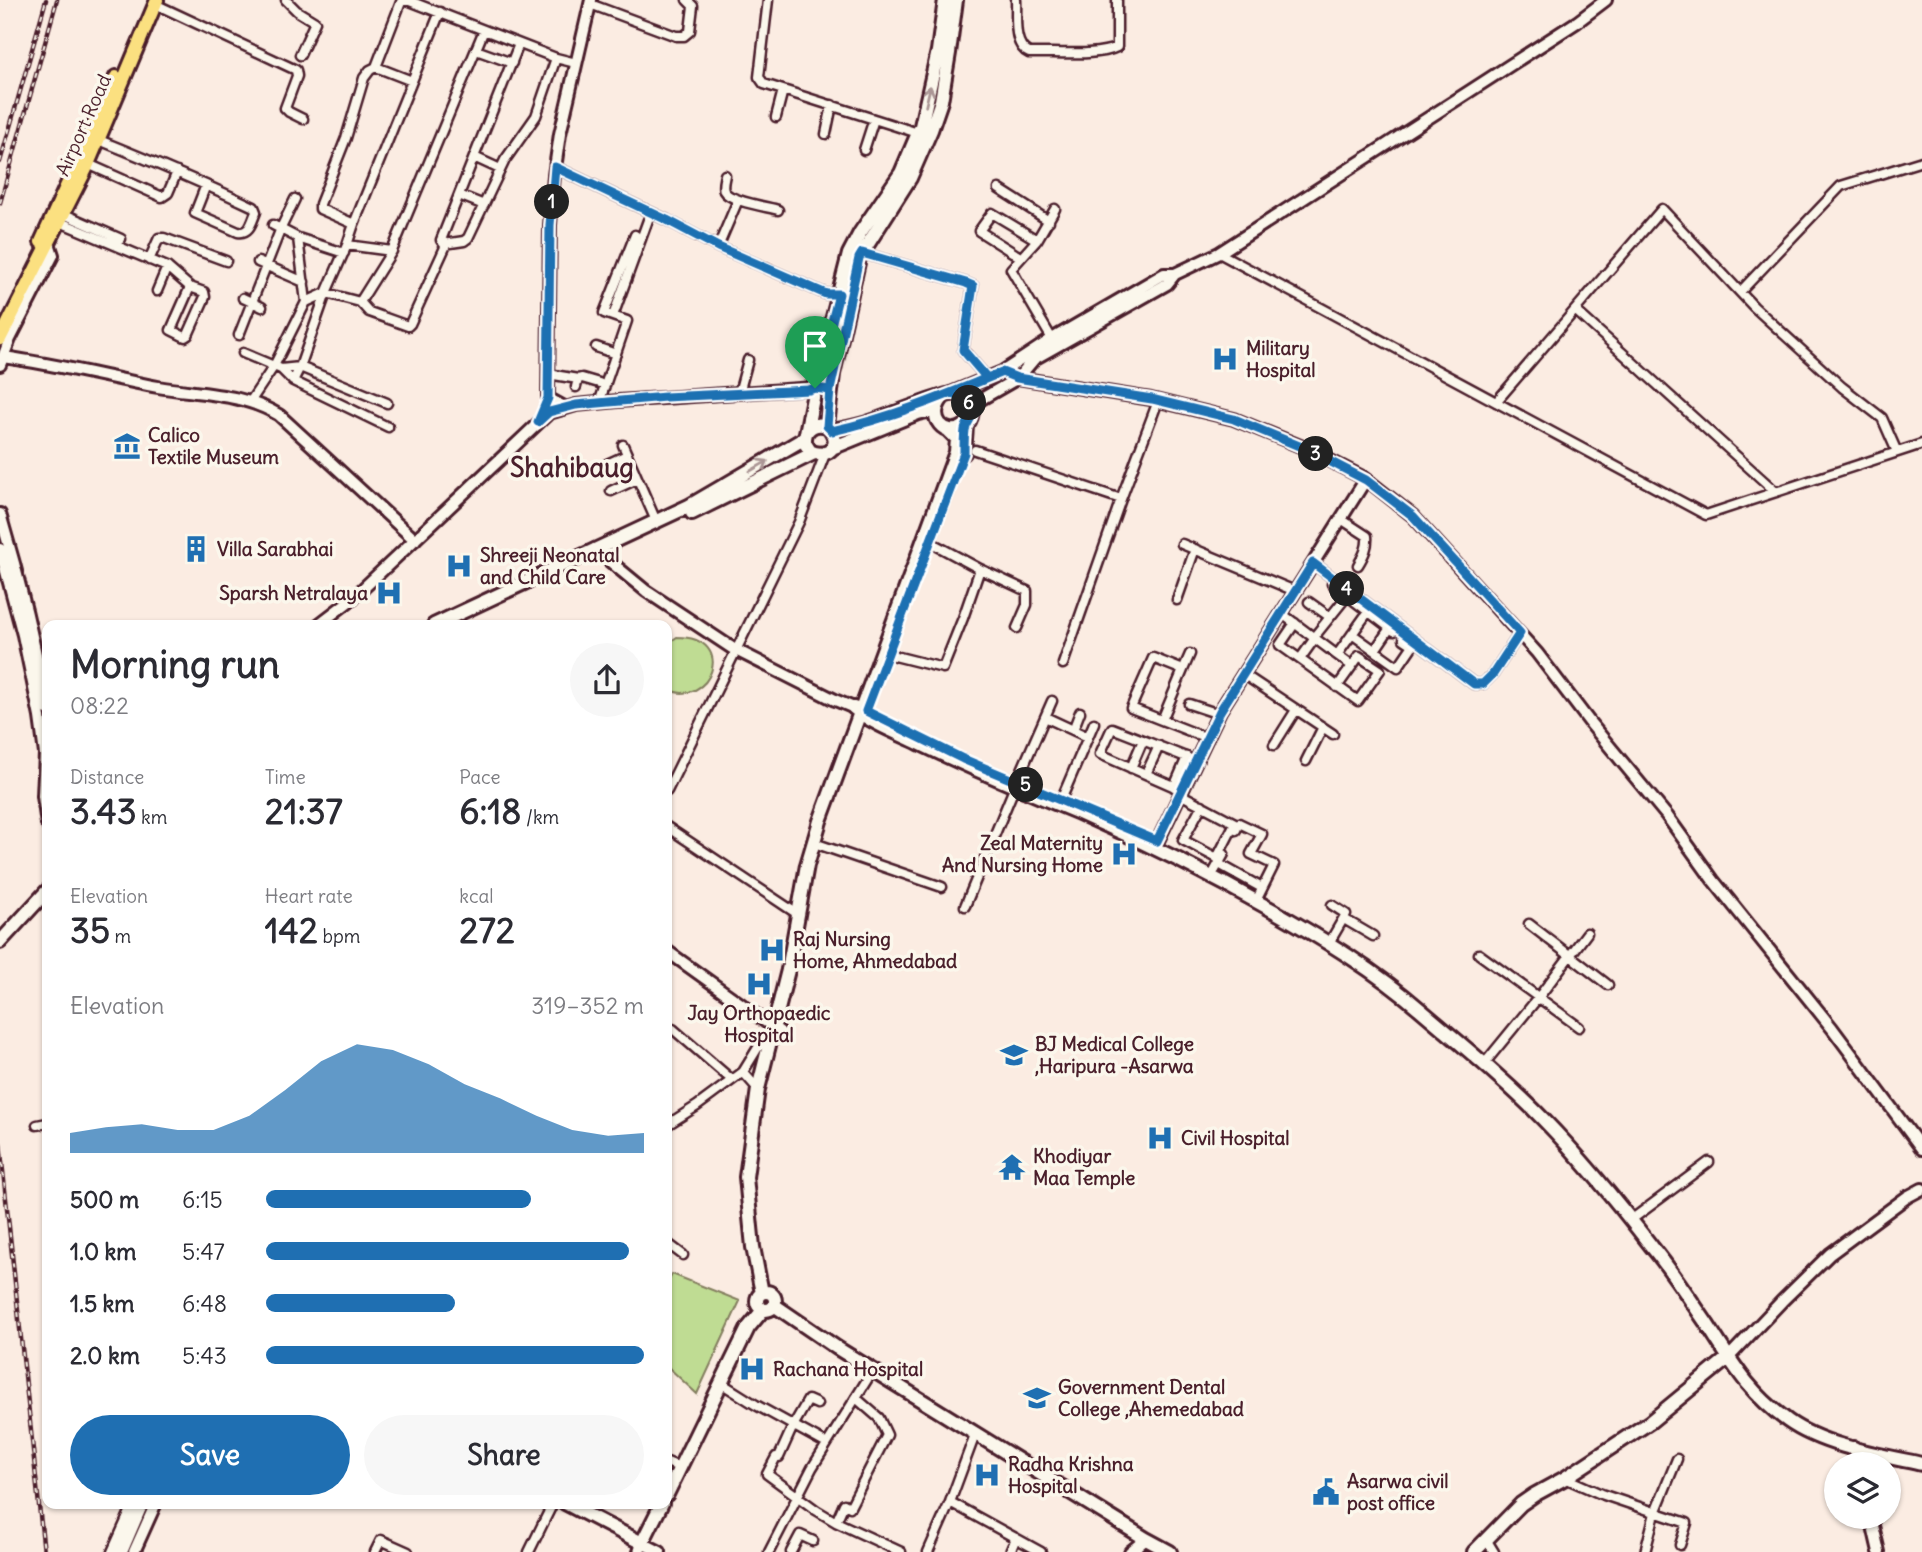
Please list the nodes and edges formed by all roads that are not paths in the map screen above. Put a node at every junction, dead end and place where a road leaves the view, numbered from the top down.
1 (286, 0) edge
2 (687, 0) edge
3 (768, 0) edge
4 (945, 0) edge
5 (956, 0) edge
6 (1016, 0) edge
7 (1117, 0) edge
8 (1606, 0) edge
9 (154, 1) edge
10 (590, 2) edge
11 (440, 12) junction
12 (484, 30) junction
13 (519, 44) junction
14 (475, 50) junction
15 (300, 55) dead end
16 (556, 58) junction
17 (512, 63) junction
18 (576, 63) junction
19 (376, 67) junction
20 (412, 81) junction
21 (783, 90) junction
22 (832, 105) junction
23 (775, 117) dead end
24 (303, 119) dead end
25 (874, 119) junction
26 (918, 133) junction
27 (826, 134) dead end
28 (99, 140) junction
29 (864, 150) dead end
30 (474, 157) junction
31 (1922, 161) edge
32 (87, 167) junction
33 (555, 167) junction
34 (500, 169) junction
35 (177, 172) junction
36 (726, 174) dead end
37 (206, 185) junction
38 (999, 189) dead end
39 (135, 190) dead end
40 (459, 195) junction
41 (295, 199) dead end
42 (738, 200) junction
43 (484, 205) junction
44 (1055, 209) dead end
45 (778, 210) dead end
46 (62, 218) junction
47 (648, 220) dead end
48 (1049, 221) junction
49 (354, 224) junction
50 (277, 227) junction
51 (635, 235) dead end
52 (298, 238) junction
53 (121, 239) dead end
54 (1037, 240) junction
55 (45, 242) junction
56 (447, 243) junction
57 (718, 247) junction
58 (346, 249) junction
59 (392, 251) junction
60 (862, 253) junction
61 (1219, 253) junction
62 (1020, 257) junction
63 (36, 259) junction
64 (149, 260) junction
65 (226, 261) dead end
66 (263, 263) junction
67 (167, 267) junction
68 (1175, 274) junction
69 (304, 282) junction
70 (190, 287) junction
71 (157, 291) dead end
72 (1740, 292) junction
73 (326, 293) junction
74 (839, 294) junction
75 (248, 300) junction
76 (306, 302) junction
77 (360, 302) junction
78 (262, 307) dead end
79 (1575, 310) junction
80 (613, 316) junction
81 (0, 325) edge
82 (239, 335) dead end
83 (0, 339) edge
84 (1052, 339) junction
85 (596, 347) dead end
86 (243, 353) dead end
87 (616, 354) junction
88 (748, 360) dead end
89 (1, 361) edge
90 (300, 367) junction
91 (277, 368) junction
92 (1002, 372) junction
93 (548, 373) junction
94 (987, 378) junction
95 (1017, 378) junction
96 (293, 381) junction
97 (599, 383) dead end
98 (815, 388) junction
99 (830, 390) junction
100 (739, 393) junction
101 (947, 395) junction
102 (548, 398) junction
103 (1158, 401) junction
104 (250, 402) junction
105 (1496, 402) junction
106 (387, 403) dead end
107 (600, 403) junction
108 (971, 405) junction
109 (566, 408) junction
110 (937, 420) junction
111 (538, 422) junction
112 (966, 426) junction
113 (388, 427) dead end
114 (830, 429) junction
115 (947, 429) junction
116 (806, 435) junction
117 (1922, 444) edge
118 (622, 445) dead end
119 (975, 450) dead end
120 (824, 451) junction
121 (1897, 452) junction
122 (627, 455) junction
123 (594, 470) dead end
124 (637, 479) junction
125 (1366, 480) junction
126 (611, 491) dead end
127 (1776, 492) junction
128 (1121, 499) junction
129 (0, 514) edge
130 (1340, 519) junction
131 (656, 521) junction
132 (415, 540) junction
133 (930, 542) junction
134 (1182, 544) dead end
135 (0, 549) edge
136 (1195, 549) junction
137 (598, 551) junction
138 (1313, 563) junction
139 (1358, 565) dead end
140 (558, 566) junction
141 (981, 569) junction
142 (1332, 584) dead end
143 (1295, 591) junction
144 (1347, 596) junction
145 (1177, 600) dead end
146 (1309, 602) dead end
147 (1368, 612) junction
148 (1281, 613) junction
149 (1330, 617) junction
150 (325, 620) edge
151 (431, 620) edge
152 (445, 620) edge
153 (455, 620) edge
154 (1295, 623) junction
155 (1017, 628) dead end
156 (1390, 628) junction
157 (1520, 633) junction
158 (1352, 634) junction
159 (1315, 638) junction
160 (736, 650) junction
161 (1375, 650) junction
162 (887, 654) junction
163 (1190, 654) dead end
164 (1337, 654) junction
165 (1300, 659) junction
166 (1063, 664) dead end
167 (1352, 666) junction
168 (1184, 670) junction
169 (1243, 674) junction
170 (42, 680) edge
171 (1337, 687) junction
172 (1052, 701) dead end
173 (1189, 704) dead end
174 (1296, 710) junction
175 (861, 711) junction
176 (1080, 712) dead end
177 (1219, 714) junction
178 (1045, 717) junction
179 (1162, 720) junction
180 (1094, 723) dead end
181 (1323, 727) junction
182 (1073, 730) junction
183 (42, 732) edge
184 (1333, 734) dead end
185 (1088, 737) junction
186 (1207, 738) junction
187 (1143, 740) junction
188 (1274, 745) dead end
189 (1159, 746) junction
190 (1191, 759) junction
191 (1306, 761) dead end
192 (1130, 768) junction
193 (1146, 775) junction
194 (672, 781) edge
195 (1016, 784) junction
196 (1178, 790) junction
197 (1061, 800) junction
198 (1202, 805) junction
199 (672, 830) edge
200 (1156, 844) junction
201 (820, 845) junction
202 (1217, 867) junction
203 (942, 887) dead end
204 (1261, 892) junction
205 (42, 897) edge
206 (42, 903) edge
207 (1332, 905) dead end
208 (965, 906) dead end
209 (799, 915) junction
210 (1364, 917) dead end
211 (1344, 919) junction
212 (1529, 924) dead end
213 (1358, 927) junction
214 (1587, 933) dead end
215 (1373, 936) dead end
216 (1332, 939) junction
217 (0, 943) edge
218 (0, 949) edge
219 (1479, 954) dead end
220 (672, 955) edge
221 (1569, 956) junction
222 (1608, 985) dead end
223 (1538, 998) junction
224 (1579, 1027) dead end
225 (673, 1029) dead end
226 (777, 1030) junction
227 (1485, 1061) junction
228 (743, 1072) junction
229 (732, 1080) junction
230 (758, 1089) junction
231 (672, 1122) edge
232 (42, 1124) edge
233 (37, 1125) dead end
234 (1922, 1149) edge
235 (1709, 1162) dead end
236 (1922, 1189) edge
237 (1631, 1220) junction
238 (672, 1247) edge
239 (683, 1255) dead end
240 (766, 1302) junction
241 (1728, 1358) junction
242 (870, 1375) junction
243 (721, 1383) junction
244 (856, 1398) junction
245 (817, 1404) dead end
246 (793, 1426) junction
247 (975, 1435) junction
248 (827, 1444) junction
249 (1854, 1447) junction
250 (1867, 1451) joint
251 (1855, 1452) edge
252 (1676, 1458) dead end
253 (672, 1460) edge
254 (1922, 1464) edge
255 (1565, 1478) junction
256 (672, 1484) edge
257 (798, 1497) junction
258 (950, 1502) junction
259 (131, 1509) edge
260 (139, 1509) edge
261 (153, 1509) edge
262 (550, 1509) edge
263 (576, 1509) edge
264 (585, 1509) edge
265 (654, 1509) edge
266 (659, 1509) edge
267 (1655, 1513) junction
268 (836, 1522) junction
269 (1875, 1529) edge
270 (1879, 1529) edge
271 (1016, 1538) junction
272 (1486, 1539) junction
273 (813, 1541) dead end
274 (1143, 1541) junction
275 (639, 1544) edge
276 (1680, 1545) dead end
277 (112, 1552) edge
278 (121, 1552) edge
279 (134, 1552) edge
280 (375, 1552) edge
281 (408, 1552) edge
282 (529, 1552) edge
283 (660, 1552) edge
284 (666, 1552) edge
285 (769, 1552) edge
286 (791, 1552) edge
287 (901, 1552) edge
288 (928, 1552) edge
289 (1010, 1552) edge
290 (1041, 1552) edge
291 (1130, 1552) edge
292 (1157, 1552) edge
293 (1170, 1552) edge
294 (1474, 1552) edge
295 (1494, 1552) edge
296 (1645, 1552) edge
297 (1883, 1552) edge

1 - 15 street
2 - 10 street
3 - 21 street
26 -> 4 main road
5 - 60 main road
6 - 7 street
8 - 61 street
9 - 24 street
9 - 28 main road, Airport Road
9 - 55 main road, Airport Road
10 - 18 street
11 - 12 street
11 - 19 street
11 - 20 street
12 - 13 street
12 - 14 street
13 - 16 street
13 - 17 street
14 - 17 street
14 - 59 street
16 - 18 street
16 - 34 street
17 - 30 street
18 - 33 street
19 - 20 street
19 - 49 street
20 - 49 street
21 - 22 street
21 - 23 street
22 - 25 street
22 - 27 street
25 - 26 street
25 - 29 street
26 - 74 main road
28 - 32 main road, Airport Road
28 - 35 street
30 - 34 street
30 - 40 street
31 - 72 street
32 - 35 street
32 - 39 street
32 - 46 main road, Airport Road
33 - 57 street
33 - 93 street
34 - 43 street
35 - 37 street
36 - 42 street
37 - 37 street
38 - 48 street
40 - 43 street
40 - 56 street
41 - 50 street
42 - 45 street
42 - 57 street
43 - 56 street
44 - 48 street
46 - 53 street
46 - 55 main road, Airport Road
46 - 64 street
47 - 80 street
48 - 54 street
49 - 58 street
50 - 52 street
50 - 66 street
51 - 80 street
52 - 58 street
52 - 69 street
54 - 62 street
54 - 62 street
55 - 63 main road, Airport Road
55 - 89 street
56 - 77 street
57 - 74 street
58 - 59 street
58 - 73 street
59 - 77 street
60 - 94 street
60 - 99 main road
61 - 68 street
61 - 105 street
62 - 84 street
63 - 81 main road
63 - 83 main road
64 - 65 street
64 - 67 street
66 - 69 street
66 - 75 street
67 - 70 street
67 - 71 street
68 - 84 street
68 - 95 street
69 - 76 street
70 - 70 street
72 - 79 street
72 - 121 street
73 - 76 street
73 - 77 street
73 - 90 street
74 - 98 main road
75 - 78 street
75 - 82 street
76 - 91 street
79 - 105 street
79 - 127 street
80 - 87 street
84 - 92 street
85 - 87 street
86 - 91 street
87 - 107 street
88 - 100 street
89 - 104 street
90 - 91 street
90 - 96 street
90 - 106 street
91 - 96 street
91 - 104 street
92 - 94 street
92 - 95 street
93 - 97 street
93 - 102 street
94 - 101 street
95 - 103 street
95 - 108 street
96 - 113 street
98 - 99 street
98 - 100 street
98 - 116 main road
99 - 114 main road
100 - 107 street
101 - 108 main road
101 - 110 main road
101 - 114 main road
102 - 109 street
102 - 111 street
103 - 125 street
103 - 128 street
104 - 132 street
105 - 127 street
107 - 109 street
108 - 112 main road
109 - 111 street
110 - 115 main road
110 - 120 main road
111 - 132 street
112 - 115 main road
112 - 133 main road
114 - 116 main road
114 - 120 main road
115 - 175 main road
116 - 120 main road
131 -> 116 main road
117 - 121 street
118 - 122 street
119 - 128 street
120 - 137 main road
120 - 160 street
121 - 127 street
122 - 123 street
122 - 124 street
124 - 126 street
124 - 131 street
125 - 130 street
125 - 157 street
128 - 166 street
129 - 170 street
130 - 138 street
130 - 139 street
131 - 137 main road
132 - 150 street
133 - 141 street
133 - 162 main road
134 - 136 street
135 - 183 street
136 - 143 street
136 - 145 street
137 - 140 main road
137 - 153 main road
137 - 160 street
138 - 143 street
138 - 157 street
140 - 151 main road
140 - 152 main road
141 - 155 street
141 - 162 street
142 - 144 street
143 - 148 street
144 - 147 street
144 - 149 street
146 - 149 street
147 - 156 street
147 - 158 street
148 - 154 street
148 - 169 street
149 - 159 street
154 - 159 street
154 - 165 street
156 - 161 street
156 - 161 street
157 - 234 street
158 - 161 street
158 - 164 street
159 - 164 street
159 - 165 street
160 - 175 street
160 - 194 street
162 - 175 main road
163 - 168 street
164 - 167 street
165 - 171 street
167 - 171 street
167 - 171 street
168 - 179 street
168 - 179 street
169 - 174 street
169 - 177 street
172 - 178 street
173 - 177 street
174 - 181 street
174 - 188 street
175 - 195 main road
175 - 201 main road
175 - 209 main road
176 - 182 street
177 - 186 street
178 - 182 street
178 - 195 street
179 - 186 street
180 - 185 street
181 - 184 street
181 - 191 street
182 - 185 street
185 - 197 street
186 - 190 street
187 - 189 street
187 - 192 street
187 - 192 street
189 - 190 street
189 - 193 street
190 - 196 street
192 - 193 street
193 - 196 street
195 - 197 main road
195 - 200 main road
195 - 208 street
196 - 198 street
196 - 200 street
197 - 200 main road
198 - 198 street
199 - 209 street
200 - 202 main road
200 - 227 main road
201 - 203 street
201 - 226 main road
202 - 204 main road
202 - 204 street
204 - 216 main road
205 - 217 main road
206 - 218 main road
207 - 211 street
209 - 226 main road
210 - 213 street
211 - 213 street
211 - 216 street
212 - 221 street
213 - 215 street
214 - 221 street
216 - 227 main road
219 - 223 street
220 - 226 street
221 - 222 street
221 - 223 street
223 - 224 street
223 - 227 street
225 - 229 street
226 - 228 street
226 - 230 main road
226 - 240 main road
227 - 237 main road
228 - 229 street
228 - 230 street
229 - 231 street
230 - 240 main road
232 - 233 street
235 - 237 street
236 - 241 street
237 - 241 main road
238 - 239 street
240 - 242 main road
240 - 243 main road
240 - 247 main road
240 - 253 main road
241 - 249 main road
241 - 255 main road
242 - 244 street
242 - 247 main road
243 - 246 street
243 - 256 main road
244 - 248 street
244 - 268 street
245 - 246 street
246 - 248 street
246 - 257 street
247 - 258 street
247 - 274 main road
248 - 257 street
249 - 250 main road
249 - 251 street
250 - 254 main road
252 - 267 street
255 - 267 street
255 - 272 main road
257 - 268 street
257 - 285 street
258 - 271 street
258 - 288 street
259 - 277 street
260 - 278 main road
261 - 279 street
262 - 282 street
263 - 275 main road
264 - 275 main road
265 - 275 main road
266 - 275 main road
267 - 276 street
267 - 296 street
268 - 287 street
269 - 297 street
270 - 297 street
271 - 289 street
271 - 290 street
272 - 294 main road
272 - 295 street
273 - 286 street
274 - 291 street
274 - 292 main road
274 - 293 main road
275 - 283 street
275 - 284 street
280 - 281 street

